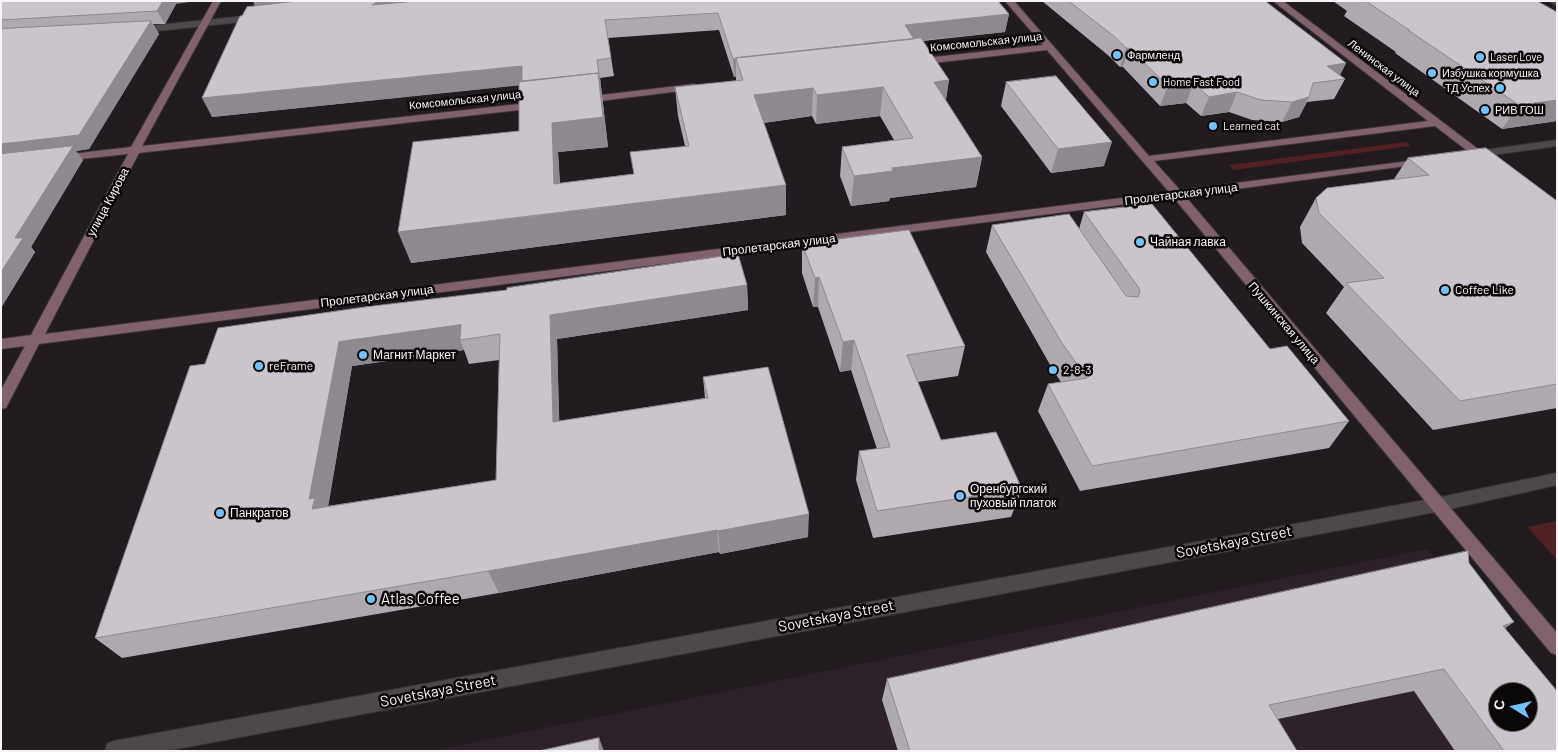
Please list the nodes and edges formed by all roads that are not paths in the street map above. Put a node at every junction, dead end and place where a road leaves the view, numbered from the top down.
1 (217, 1) edge
2 (1009, 1) edge
3 (1277, 1) edge
4 (1553, 1) edge
5 (1557, 4) edge
6 (261, 18) edge
7 (204, 24) junction
8 (125, 31) edge
9 (1050, 47) junction
10 (902, 64) edge
11 (705, 86) edge
12 (577, 100) edge
13 (547, 104) edge
14 (1436, 123) junction
15 (1557, 144) edge
16 (135, 150) junction
17 (1478, 154) junction
18 (1458, 156) edge
19 (50, 159) edge
20 (1146, 159) junction
21 (1430, 160) edge
22 (1177, 194) junction
23 (35, 340) junction
24 (1, 344) edge
25 (1, 404) edge
26 (1557, 479) edge
27 (1436, 505) junction
28 (1557, 647) edge
29 (114, 751) edge

1 - 7 main road, улица Кирова
2 - 9 main road, Пушкинская улица
3 - 14 main road, Ленинская улица
4 - 5 street
6 - 7 street
7 - 8 street
7 - 16 main road, улица Кирова
9 - 10 main road, Комсомольская улица
9 - 20 main road, Пушкинская улица
11 - 12 main road
13 - 16 main road, Комсомольская улица
14 - 17 main road, Ленинская улица
14 - 20 main road
15 - 17 street
16 - 19 main road, Комсомольская улица
16 - 23 main road, улица Кирова
17 - 18 main road
20 - 22 main road, Пушкинская улица
21 - 22 main road, Пролетарская улица
22 - 23 main road, Пролетарская улица
22 - 27 main road, Пушкинская улица
23 - 24 main road, Пролетарская улица
23 - 25 main road, улица Кирова
26 - 27 street, Sovetskaya Street
27 - 28 main road, Пушкинская улица
27 - 29 street, Sovetskaya Street

